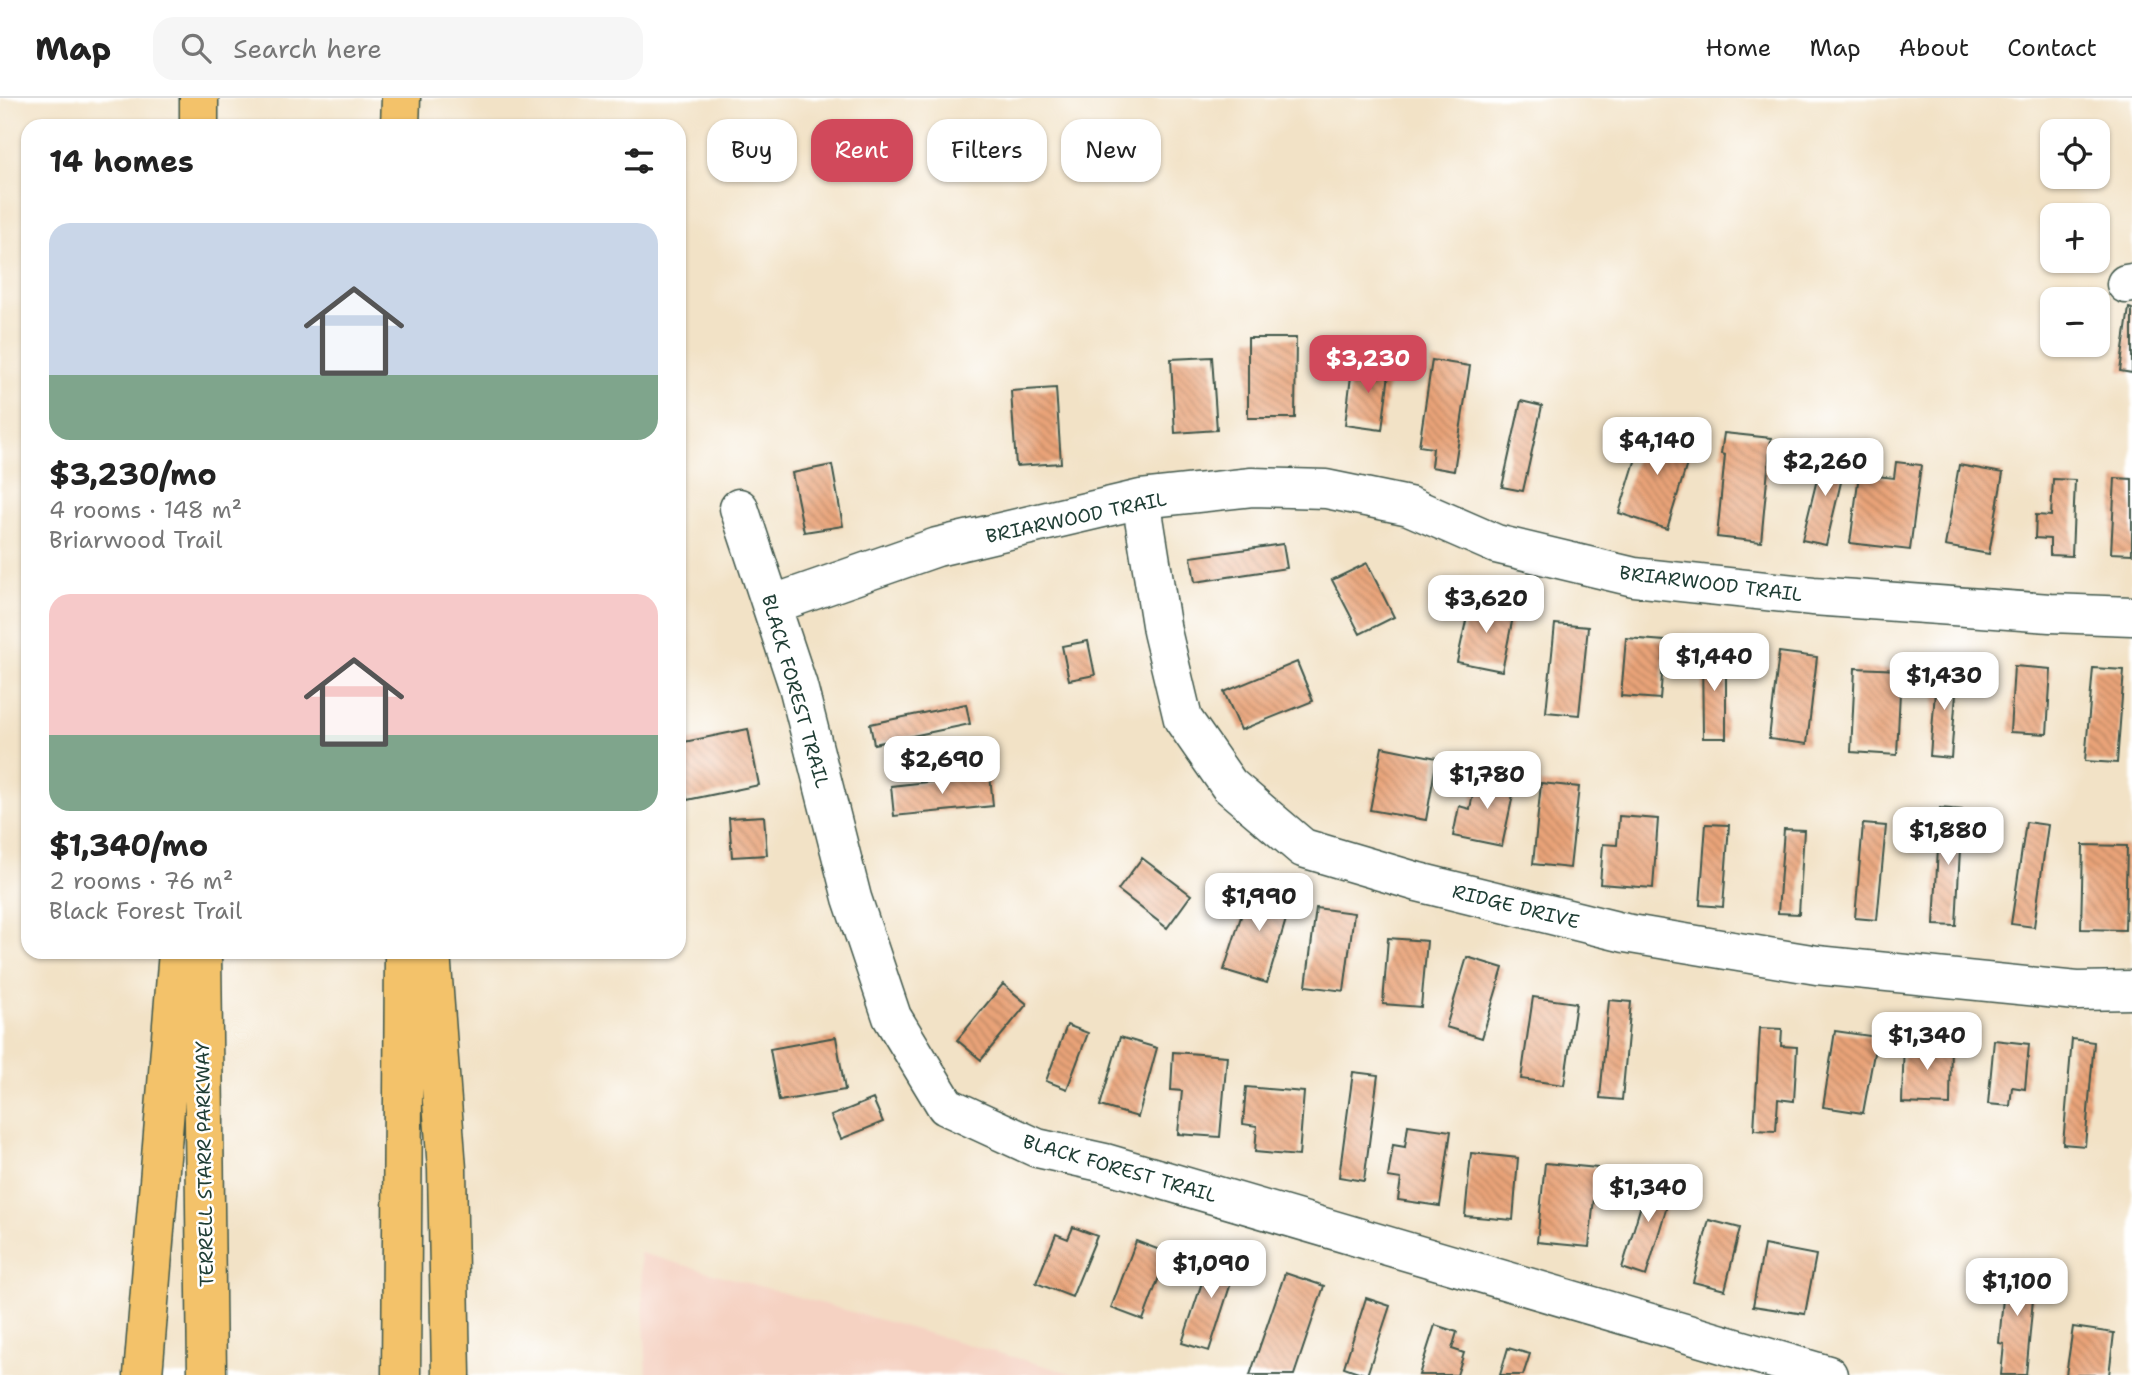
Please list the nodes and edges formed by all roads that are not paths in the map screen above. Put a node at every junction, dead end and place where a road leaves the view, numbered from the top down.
1 (199, 98) edge
2 (401, 98) edge
3 (199, 119) edge
4 (400, 119) edge
5 (1141, 499) junction
6 (739, 508) dead end
7 (771, 605) junction
8 (2132, 616) edge
9 (177, 959) edge
10 (201, 959) edge
11 (404, 959) edge
12 (432, 959) edge
13 (2132, 990) edge
14 (143, 1375) edge
15 (207, 1375) edge
16 (401, 1375) edge
17 (451, 1375) edge
18 (1828, 1375) edge

1 - 3 highway
2 - 4 highway
5 - 7 street, BRIARWOOD TRAIL
5 - 8 street, BRIARWOOD TRAIL
5 - 13 street, RIDGE DRIVE
6 - 7 street, BLACK FOREST TRAIL
7 - 18 street, BLACK FOREST TRAIL
9 - 14 highway
10 - 15 highway, TERRELL STARR PARKWAY
11 - 16 highway
12 - 17 highway

